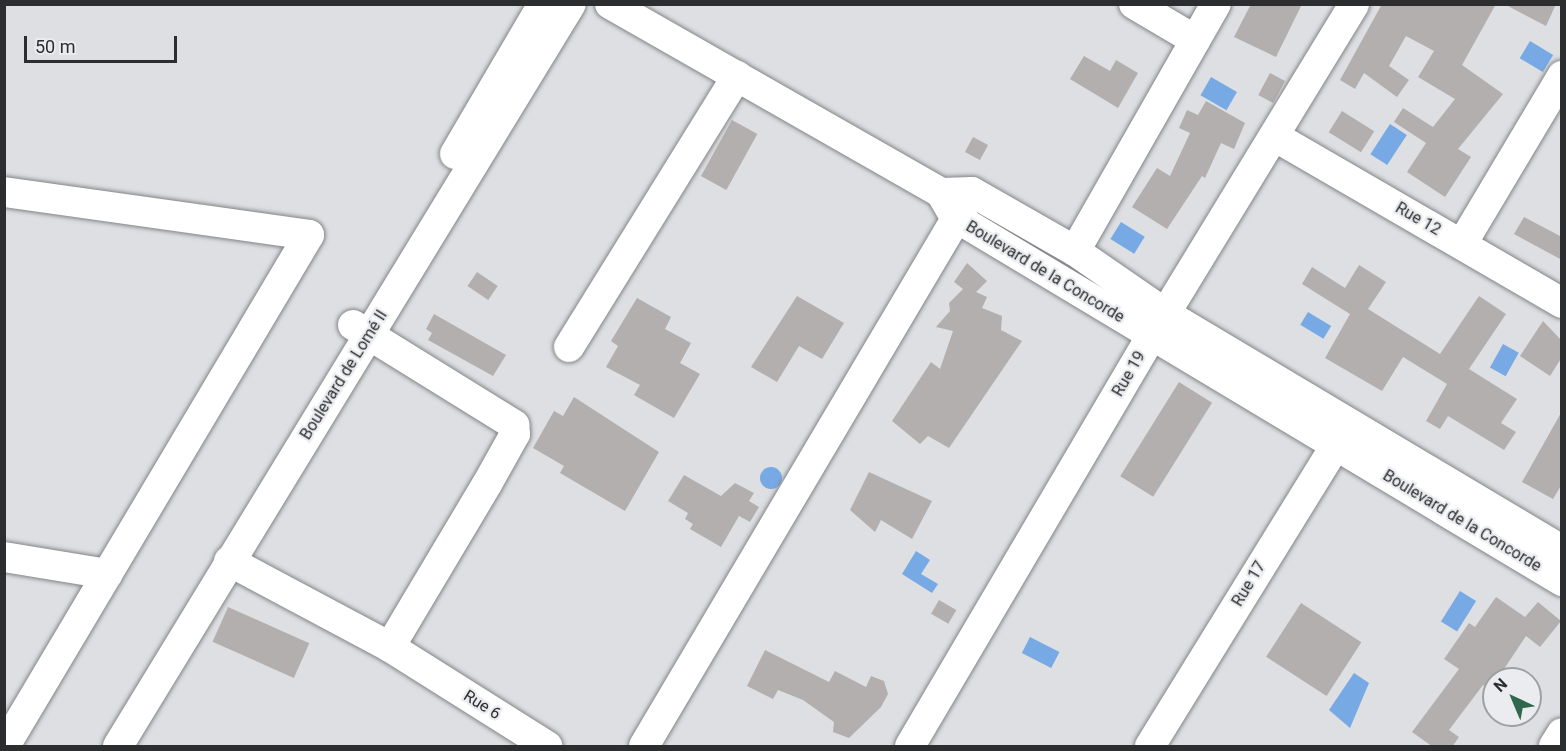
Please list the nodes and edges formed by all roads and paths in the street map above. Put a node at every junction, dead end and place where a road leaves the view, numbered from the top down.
1 (543, 4) edge
2 (571, 4) edge
3 (610, 4) edge
4 (1134, 4) edge
5 (1216, 4) edge
6 (1354, 4) edge
7 (1196, 40) junction
8 (737, 76) junction
9 (1562, 76) edge
10 (1274, 136) junction
11 (4, 192) edge
12 (948, 205) junction
13 (1462, 244) junction
14 (1075, 251) junction
15 (1562, 303) edge
16 (1158, 326) junction
17 (361, 330) junction
18 (569, 347) dead end
19 (1341, 435) junction
20 (1562, 550) edge
21 (4, 557) edge
22 (229, 561) junction
23 (108, 574) junction
24 (1562, 581) edge
25 (390, 647) junction
26 (1562, 734) edge
27 (5, 747) edge
28 (100, 747) edge
29 (118, 747) edge
30 (548, 747) edge
31 (644, 747) edge
32 (910, 747) edge
33 (1150, 747) edge
34 (1554, 747) edge

1 - 17 street, Boulevard de Lomé II
2 - 17 street, Boulevard de Lomé II
3 - 8 street
4 - 7 street
5 - 7 street
6 - 10 street, Rue 19
7 - 14 street
8 - 12 street
8 - 18 street
9 - 13 street
10 - 13 street, Rue 12
10 - 16 street, Rue 19
11 - 23 street
12 - 14 street, Boulevard de la Concorde
12 - 16 street, Boulevard de la Concorde
12 - 31 street
13 - 15 street, Rue 12
14 - 16 street, Boulevard de la Concorde
16 - 19 street, Boulevard de la Concorde
16 - 32 street, Rue 19
17 - 22 street, Boulevard de Lomé II
17 - 25 street
17 - 28 street, Boulevard de Lomé II
19 - 20 street, Boulevard de la Concorde
19 - 24 street, Boulevard de la Concorde
19 - 33 street, Rue 17
21 - 23 street
22 - 25 street, Rue 6
22 - 29 street, Boulevard de Lomé II
23 - 27 street
25 - 30 street, Rue 6
26 - 34 street

